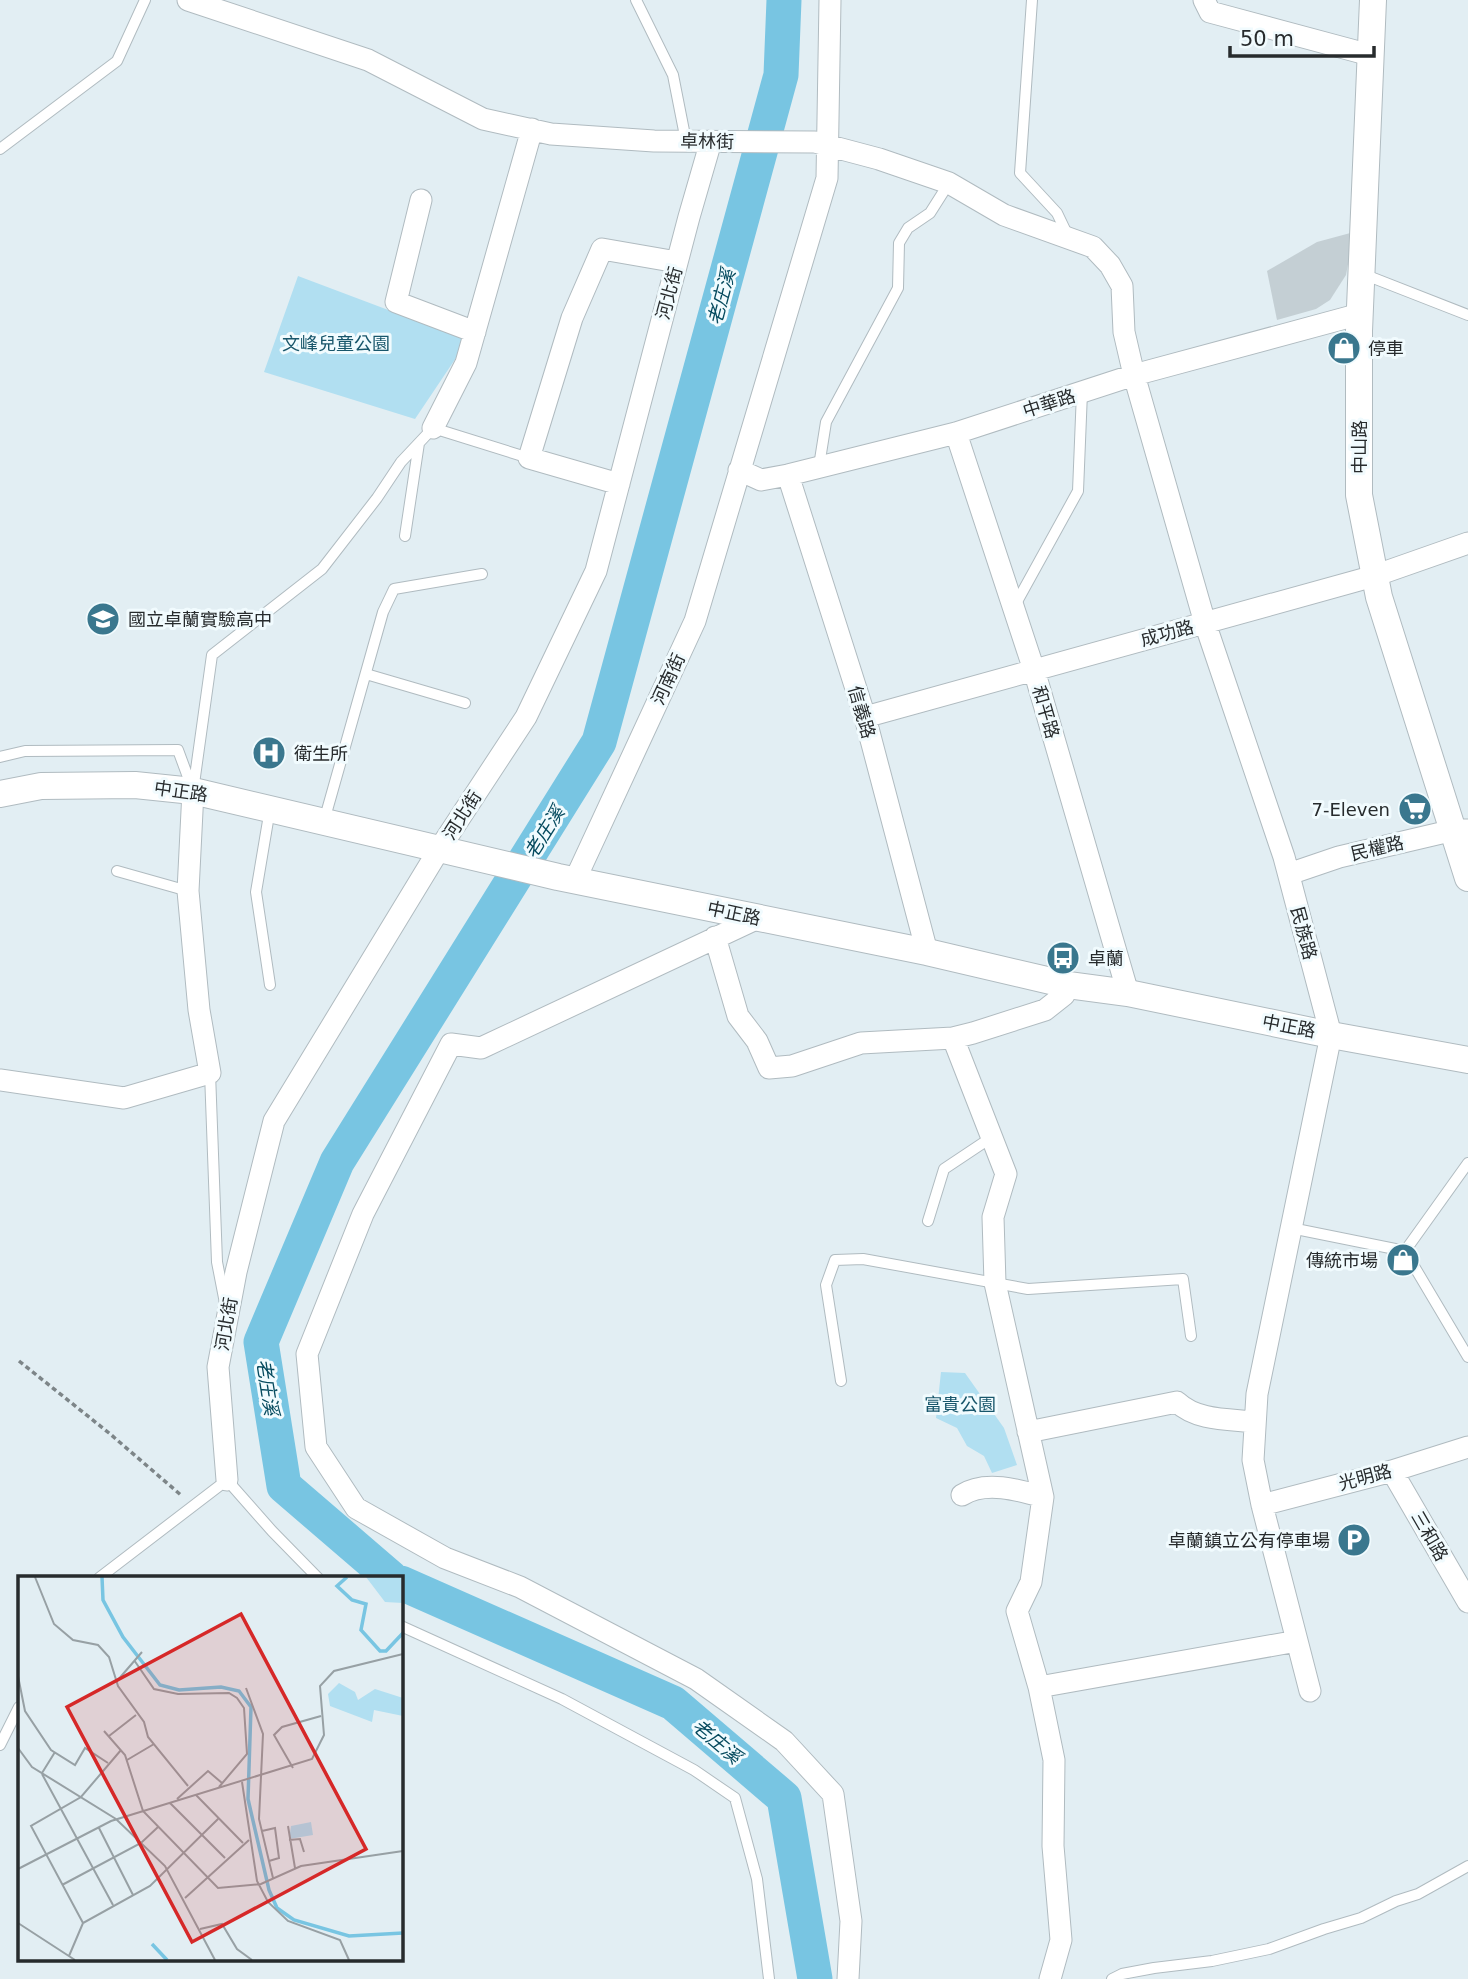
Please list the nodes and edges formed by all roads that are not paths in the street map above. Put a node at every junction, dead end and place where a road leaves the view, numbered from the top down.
1 (145, 0) edge
2 (188, 0) edge
3 (636, 0) edge
4 (830, 0) edge
5 (1032, 0) edge
6 (1204, 0) edge
7 (1373, 0) edge
8 (1370, 55) junction
9 (532, 129) junction
10 (686, 141) junction
11 (711, 141) junction
12 (828, 146) junction
13 (0, 149) edge
14 (949, 183) junction
15 (421, 200) dead end
16 (1069, 238) junction
17 (677, 262) junction
18 (1361, 273) junction
19 (1360, 313) junction
20 (1468, 315) edge
21 (475, 332) junction
22 (1135, 375) junction
23 (1082, 392) junction
24 (956, 433) junction
25 (426, 435) junction
26 (529, 458) junction
27 (819, 466) junction
28 (739, 470) junction
29 (788, 475) junction
30 (619, 484) junction
31 (405, 536) dead end
32 (1468, 543) edge
33 (482, 575) dead end
34 (1374, 576) junction
35 (1013, 609) junction
36 (1205, 623) junction
37 (1034, 670) junction
38 (366, 674) junction
39 (465, 703) dead end
40 (865, 717) junction
41 (0, 757) edge
42 (193, 791) junction
43 (0, 793) edge
44 (270, 809) junction
45 (324, 821) junction
46 (1461, 830) edge
47 (440, 848) junction
48 (117, 871) dead end
49 (1289, 874) junction
50 (1468, 878) edge
51 (567, 879) junction
52 (188, 891) junction
53 (758, 918) junction
54 (715, 937) junction
55 (927, 952) junction
56 (270, 985) dead end
57 (1068, 985) junction
58 (1128, 993) junction
59 (1331, 1035) junction
60 (953, 1038) junction
61 (1468, 1060) edge
62 (210, 1073) junction
63 (0, 1080) edge
64 (992, 1137) junction
65 (1468, 1163) edge
66 (928, 1221) dead end
67 (1291, 1228) junction
68 (1405, 1251) junction
69 (995, 1283) junction
70 (228, 1318) junction
71 (1191, 1336) dead end
72 (1468, 1357) edge
73 (841, 1381) dead end
74 (1255, 1422) junction
75 (1028, 1432) junction
76 (1468, 1447) edge
77 (1392, 1471) junction
78 (227, 1480) junction
79 (962, 1495) dead end
80 (1043, 1497) junction
81 (1262, 1505) junction
82 (102, 1576) edge
83 (316, 1576) edge
84 (1468, 1602) edge
85 (402, 1626) edge
86 (1297, 1641) junction
87 (1039, 1687) junction
88 (1310, 1691) dead end
89 (18, 1709) edge
90 (0, 1745) edge
91 (1468, 1866) edge
92 (1051, 1978) edge
93 (769, 1979) edge
94 (848, 1979) edge
95 (1112, 1979) edge

1 - 13 lane
2 - 9 street, 卓林街
3 - 10 lane
4 - 12 street, 河南街
5 - 16 lane
6 - 8 street
7 - 8 street, 中山路
8 - 18 street, 中山路
9 - 10 street, 卓林街
9 - 21 street
10 - 11 street, 卓林街
11 - 12 street, 卓林街
11 - 17 street, 河北街
12 - 14 street, 卓林街
12 - 28 street, 河南街
14 - 16 street, 卓林街
14 - 27 lane
15 - 21 street
16 - 22 street, 卓林街
17 - 26 street
17 - 30 street, 河北街
18 - 19 street, 中山路
18 - 20 lane
19 - 22 street, 中華路
19 - 34 street, 中山路
21 - 25 street
22 - 23 street, 中華路
22 - 36 street, 民族路
23 - 24 street, 中華路
23 - 35 lane
24 - 27 street, 中華路
24 - 35 street, 和平路
25 - 26 lane
25 - 31 lane
25 - 42 lane
26 - 30 street
27 - 29 street, 中華路
28 - 29 street, 中華路
28 - 51 street, 河南街
29 - 40 street, 信義路
30 - 47 street, 河北街
32 - 34 street, 成功路
33 - 38 lane
34 - 36 street, 成功路
34 - 46 street, 中山路
35 - 37 street, 和平路
36 - 37 street, 成功路
36 - 49 street, 民族路
37 - 40 street, 成功路
37 - 58 street, 和平路
38 - 39 lane
38 - 45 lane
40 - 55 street, 信義路
41 - 42 lane
42 - 43 street, 中正路
42 - 44 street, 中正路
42 - 52 street
44 - 45 street, 中正路
44 - 56 lane
45 - 47 street, 中正路
46 - 49 street, 民權路
46 - 50 street, 中山路
47 - 51 street, 中正路
47 - 70 street, 河北街
48 - 52 lane
49 - 59 street, 民族路
51 - 53 street, 中正路
52 - 62 street
53 - 54 street
53 - 55 street, 中正路
54 - 60 street
54 - 94 street
55 - 57 street, 中正路
57 - 58 street, 中正路
57 - 60 street
58 - 59 street, 中正路
59 - 61 street, 中正路
59 - 67 street, 民族路
60 - 64 street
62 - 63 street
62 - 70 lane
64 - 66 lane
64 - 69 street
65 - 68 lane
67 - 68 lane
67 - 74 street, 民族路
68 - 72 lane
69 - 71 lane
69 - 73 lane
69 - 75 street
70 - 78 street, 河北街
74 - 75 street
74 - 81 street, 民族路
75 - 80 street
76 - 77 street, 光明路
77 - 81 street, 光明路
77 - 84 street, 三和路
78 - 82 lane
78 - 83 lane
79 - 80 street
80 - 87 street
81 - 86 street, 民族路
85 - 93 lane
86 - 87 street
86 - 88 street, 民族路
87 - 92 street
89 - 90 lane
91 - 95 lane

